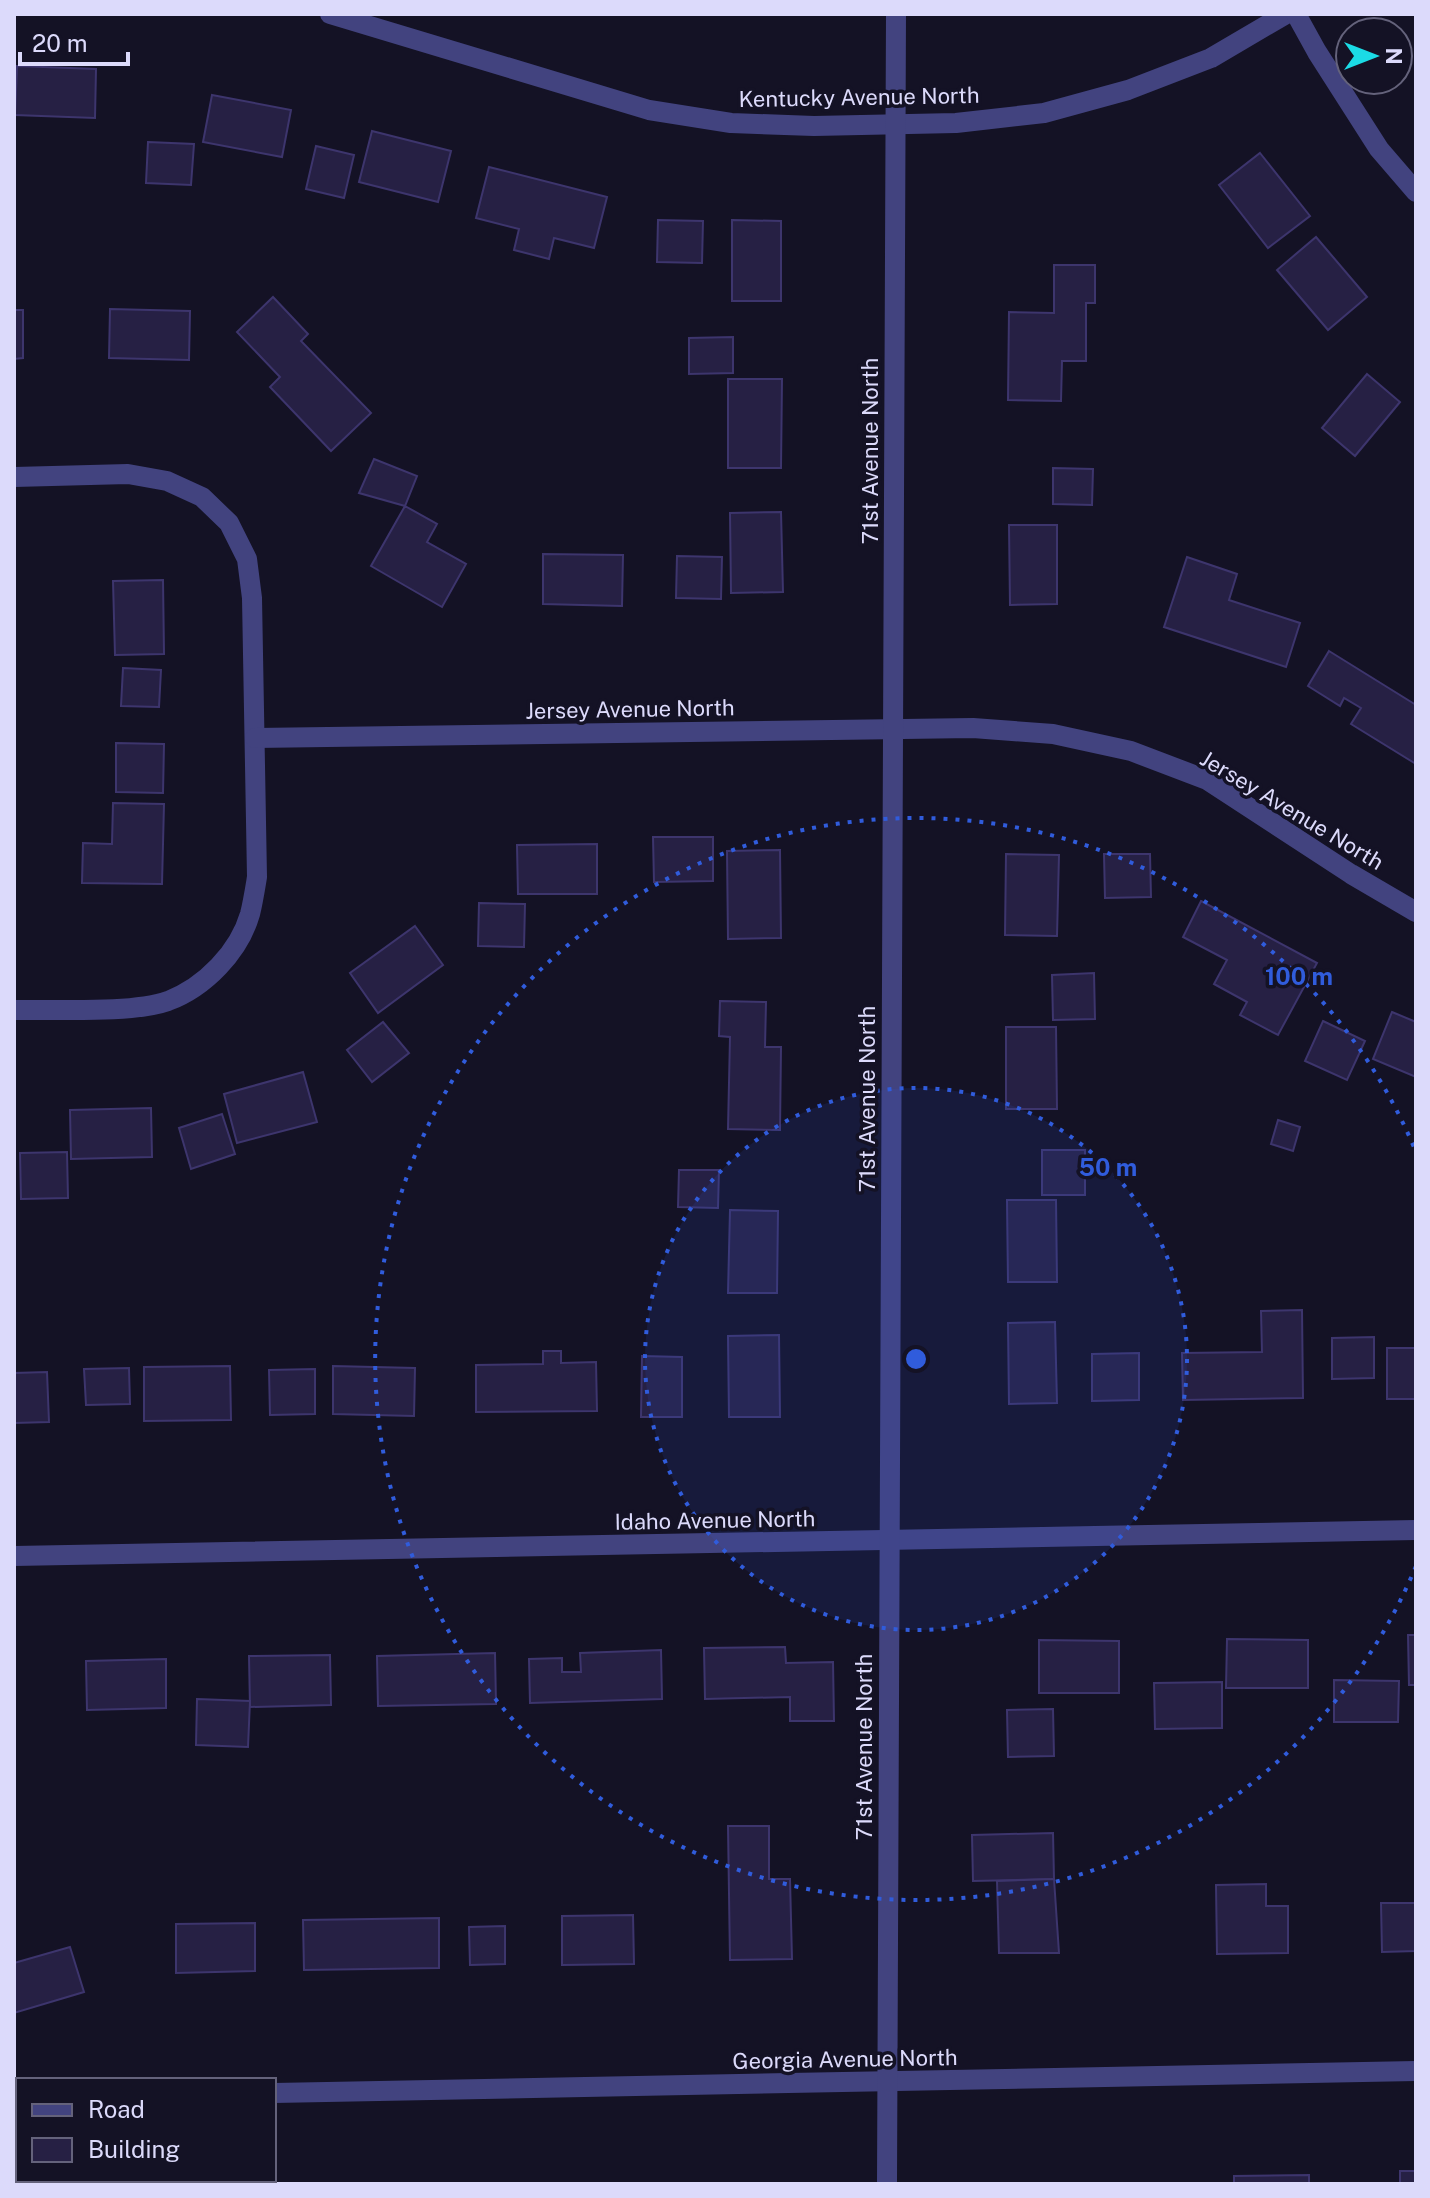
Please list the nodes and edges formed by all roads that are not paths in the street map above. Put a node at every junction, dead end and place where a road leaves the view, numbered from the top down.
1 (330, 14) edge
2 (896, 14) edge
3 (1286, 14) edge
4 (1296, 14) edge
5 (895, 125) junction
6 (1416, 192) edge
7 (14, 477) edge
8 (893, 729) junction
9 (255, 738) junction
10 (1416, 912) edge
11 (14, 1010) edge
12 (1416, 1530) edge
13 (889, 1541) junction
14 (14, 1556) edge
15 (1416, 2071) edge
16 (887, 2082) junction
17 (276, 2093) edge
18 (887, 2184) edge

1 - 5 street, Kentucky Avenue North
2 - 5 street, 71st Avenue North
3 - 5 street, Kentucky Avenue North
4 - 6 street
5 - 8 street, 71st Avenue North
7 - 9 street
8 - 9 street, Jersey Avenue North
8 - 10 street, Jersey Avenue North
8 - 13 street, 71st Avenue North
9 - 11 street
12 - 13 street, Idaho Avenue North
13 - 14 street, Idaho Avenue North
13 - 16 street, 71st Avenue North
15 - 16 street, Georgia Avenue North
16 - 17 street, Georgia Avenue North
16 - 18 street, 71st Avenue North

